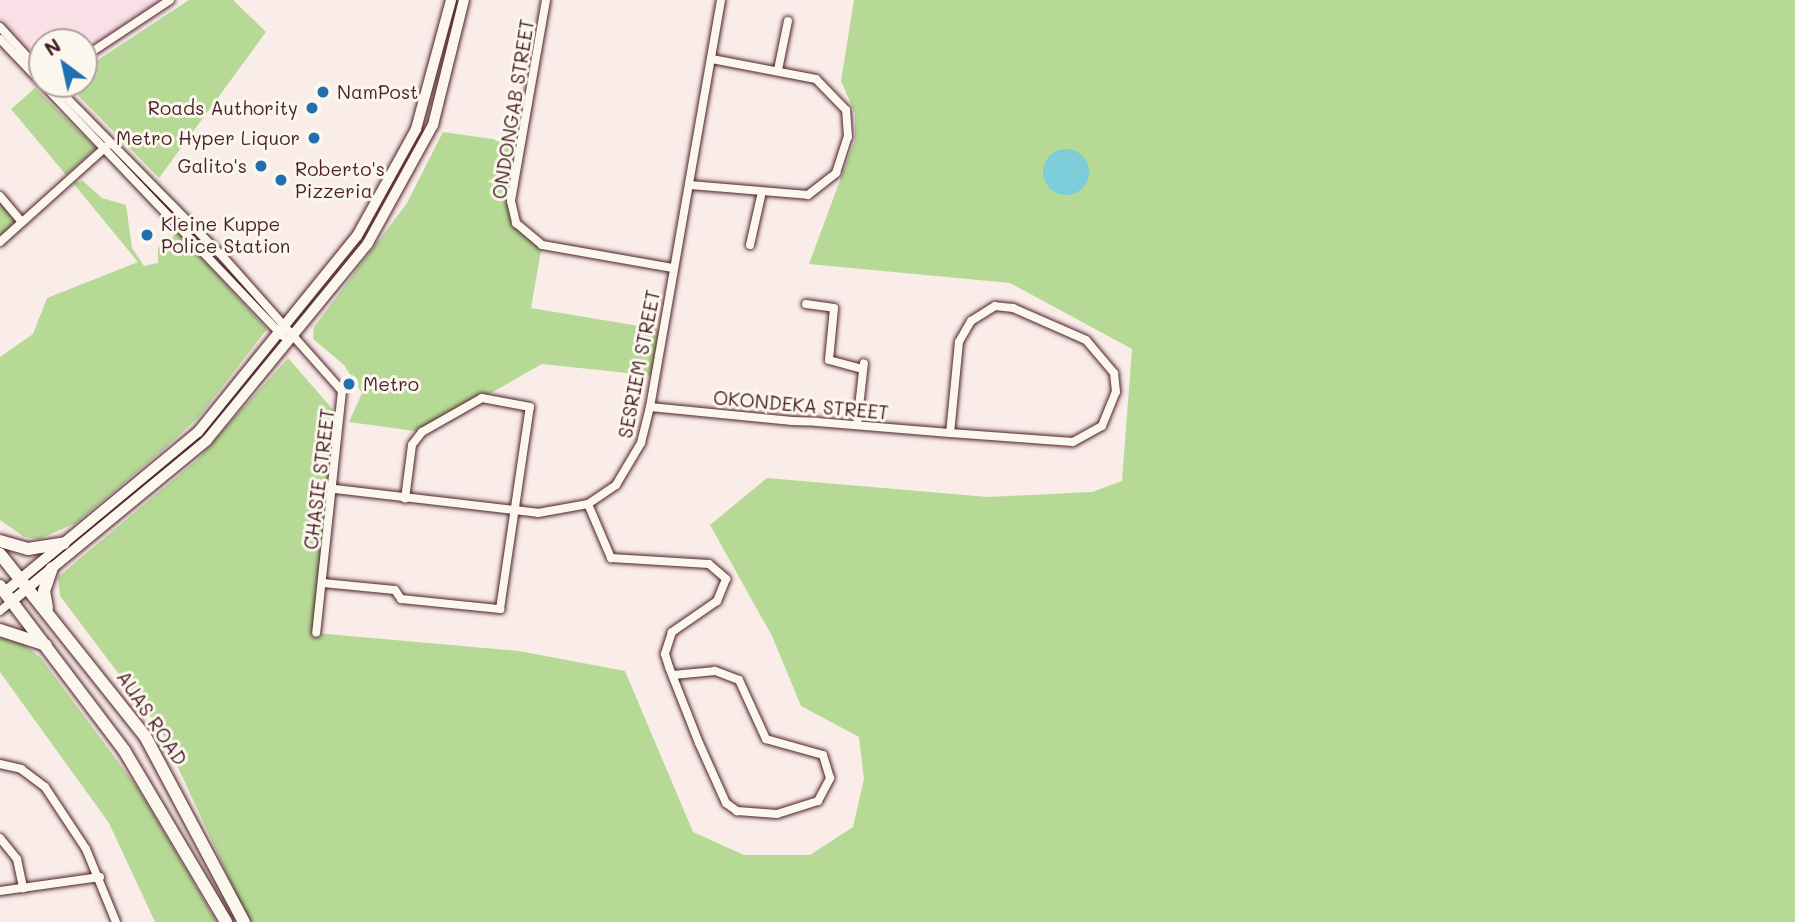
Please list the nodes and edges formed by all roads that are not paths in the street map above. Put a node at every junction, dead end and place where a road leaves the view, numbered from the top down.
1 (170, 0) edge
2 (451, 0) edge
3 (464, 0) edge
4 (546, 0) edge
5 (721, 0) edge
6 (788, 20) dead end
7 (0, 27) edge
8 (0, 39) edge
9 (98, 48) edge
10 (28, 58) edge
11 (712, 59) junction
12 (28, 68) edge
13 (778, 70) junction
14 (58, 98) edge
15 (65, 98) edge
16 (107, 145) junction
17 (690, 185) junction
18 (761, 195) junction
19 (0, 196) edge
20 (22, 222) junction
21 (0, 242) edge
22 (750, 245) dead end
23 (673, 268) junction
24 (806, 304) dead end
25 (291, 337) junction
26 (650, 407) junction
27 (857, 425) junction
28 (950, 433) junction
29 (335, 489) junction
30 (405, 499) junction
31 (588, 504) junction
32 (516, 511) junction
33 (0, 541) edge
34 (64, 543) junction
35 (0, 554) edge
36 (52, 568) junction
37 (25, 583) junction
38 (323, 583) junction
39 (4, 594) edge
40 (47, 608) junction
41 (0, 611) edge
42 (0, 629) edge
43 (316, 633) dead end
44 (52, 649) junction
45 (673, 674) junction
46 (0, 764) edge
47 (0, 838) edge
48 (100, 877) junction
49 (23, 888) junction
50 (0, 891) edge
51 (116, 922) edge
52 (226, 922) edge
53 (244, 922) edge

1 - 9 street
2 - 25 main road
3 - 25 main road
4 - 23 street, ONDONGAB STREET
5 - 11 street, SESRIEM STREET
6 - 13 street
7 - 10 street
8 - 12 street, CHASIE STREET
11 - 13 street
11 - 17 street, SESRIEM STREET
13 - 18 street
14 - 16 street, CHASIE STREET
15 - 16 street, CHASIE STREET
16 - 20 street
16 - 25 street, CHASIE STREET
17 - 18 street
17 - 23 street, SESRIEM STREET
18 - 22 street
19 - 20 street
20 - 21 street
23 - 26 street, SESRIEM STREET
24 - 27 street
25 - 29 street, CHASIE STREET
25 - 34 main road
25 - 36 main road
26 - 27 street, OKONDEKA STREET
26 - 31 street, SESRIEM STREET
27 - 28 street, OKONDEKA STREET
28 - 28 street, OKONDEKA STREET
29 - 30 street, SESRIEM STREET
29 - 38 street, CHASIE STREET
30 - 32 street, SESRIEM STREET
30 - 32 street
31 - 32 street, SESRIEM STREET
31 - 45 street
32 - 38 street
33 - 34 highway
34 - 37 main road
35 - 37 highway, AUAS ROAD
36 - 37 main road
36 - 40 highway
37 - 39 main road
37 - 40 highway, AUAS ROAD
38 - 43 street, CHASIE STREET
39 - 41 street
39 - 44 highway
40 - 53 highway, AUAS ROAD
42 - 44 highway
44 - 52 highway
45 - 45 street
46 - 48 street
47 - 49 street
48 - 49 street
48 - 51 street
49 - 50 street

